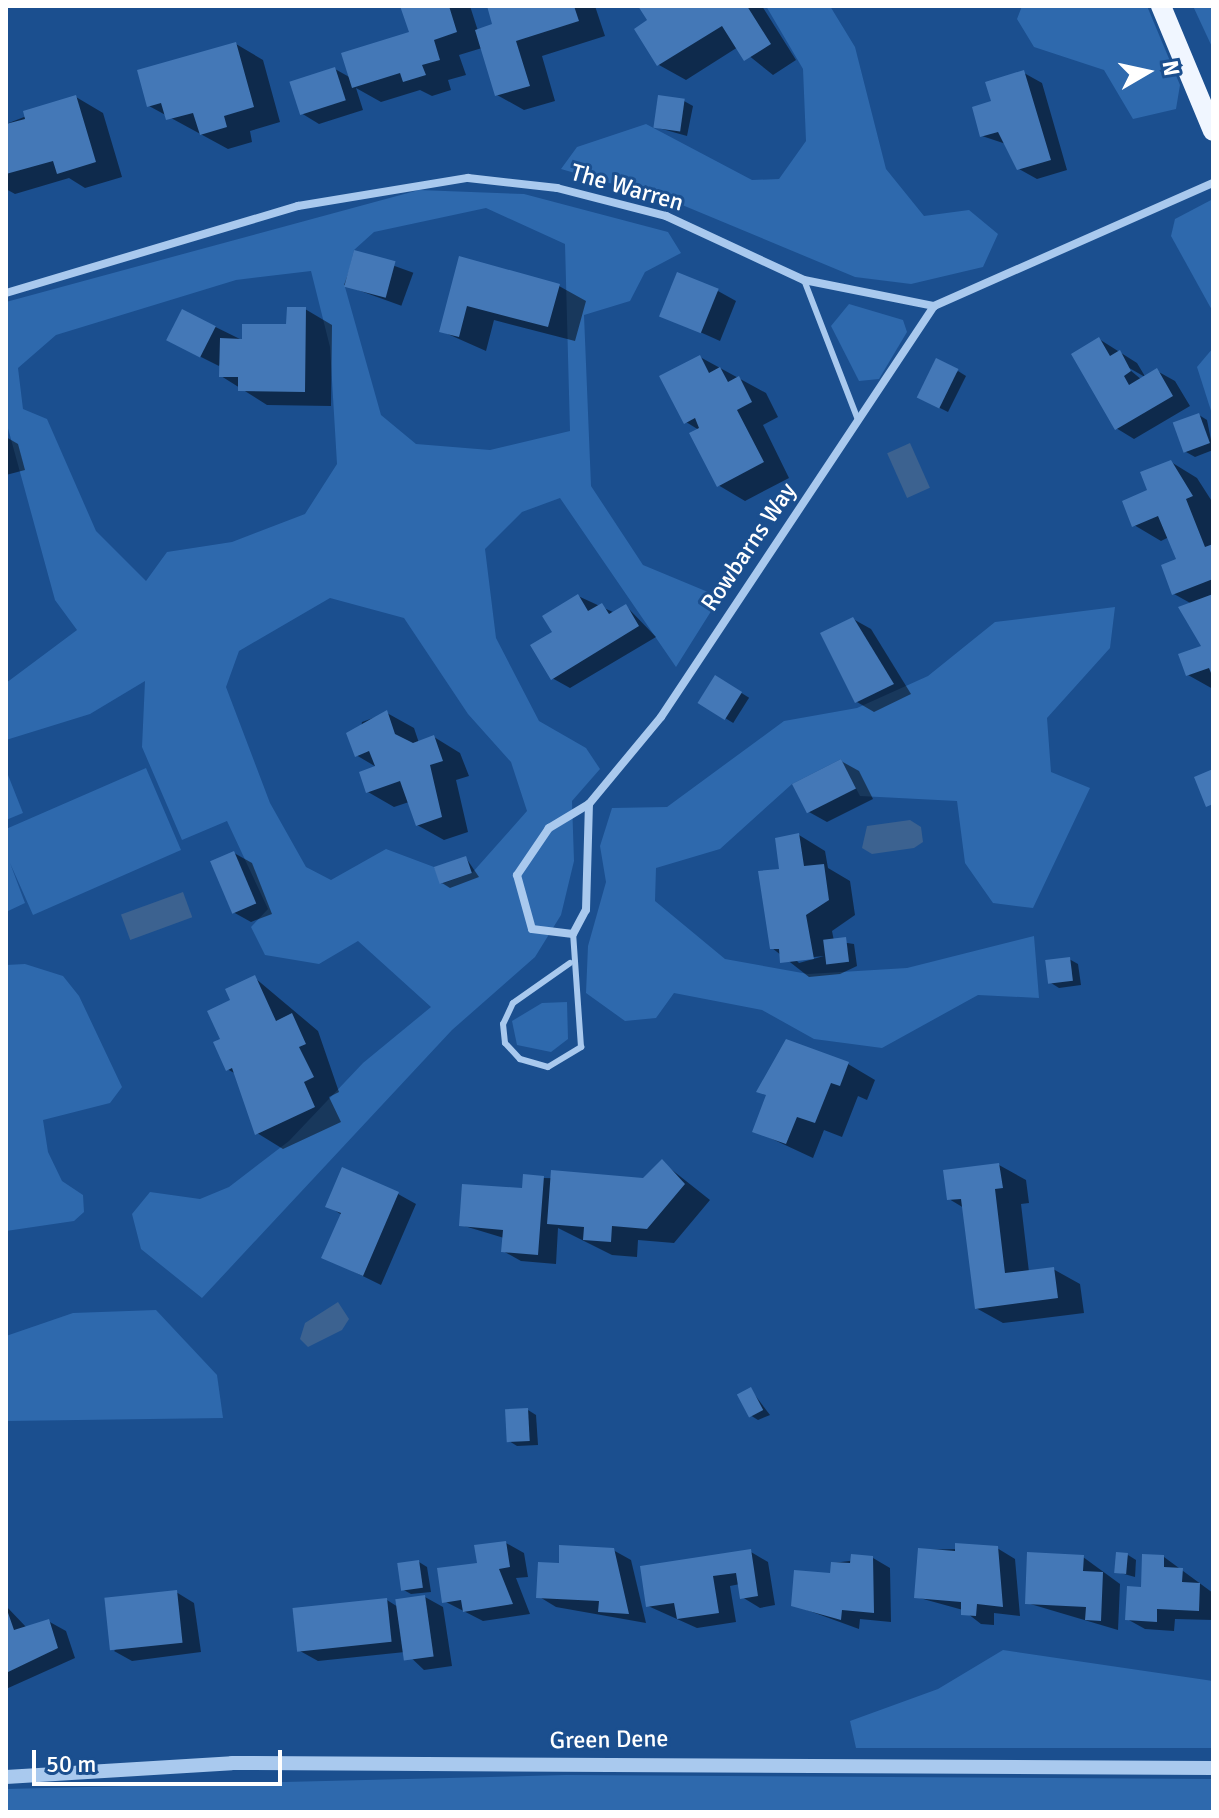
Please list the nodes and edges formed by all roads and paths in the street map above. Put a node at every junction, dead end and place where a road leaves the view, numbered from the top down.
1 (1161, 6) edge
2 (1213, 131) edge
3 (1213, 183) edge
4 (804, 280) junction
5 (6, 293) edge
6 (934, 306) junction
7 (858, 420) junction
8 (589, 804) junction
9 (573, 934) junction
10 (570, 963) junction
11 (1213, 1768) edge
12 (6, 1777) edge

1 - 2 main road
3 - 6 street
4 - 5 street, The Warren
4 - 6 street, The Warren
4 - 7 lane
6 - 7 street, Rowbarns Way
7 - 8 street, Rowbarns Way
8 - 9 street
8 - 9 street, Rowbarns Way
9 - 10 lane
10 - 10 lane
11 - 12 street, Green Dene

